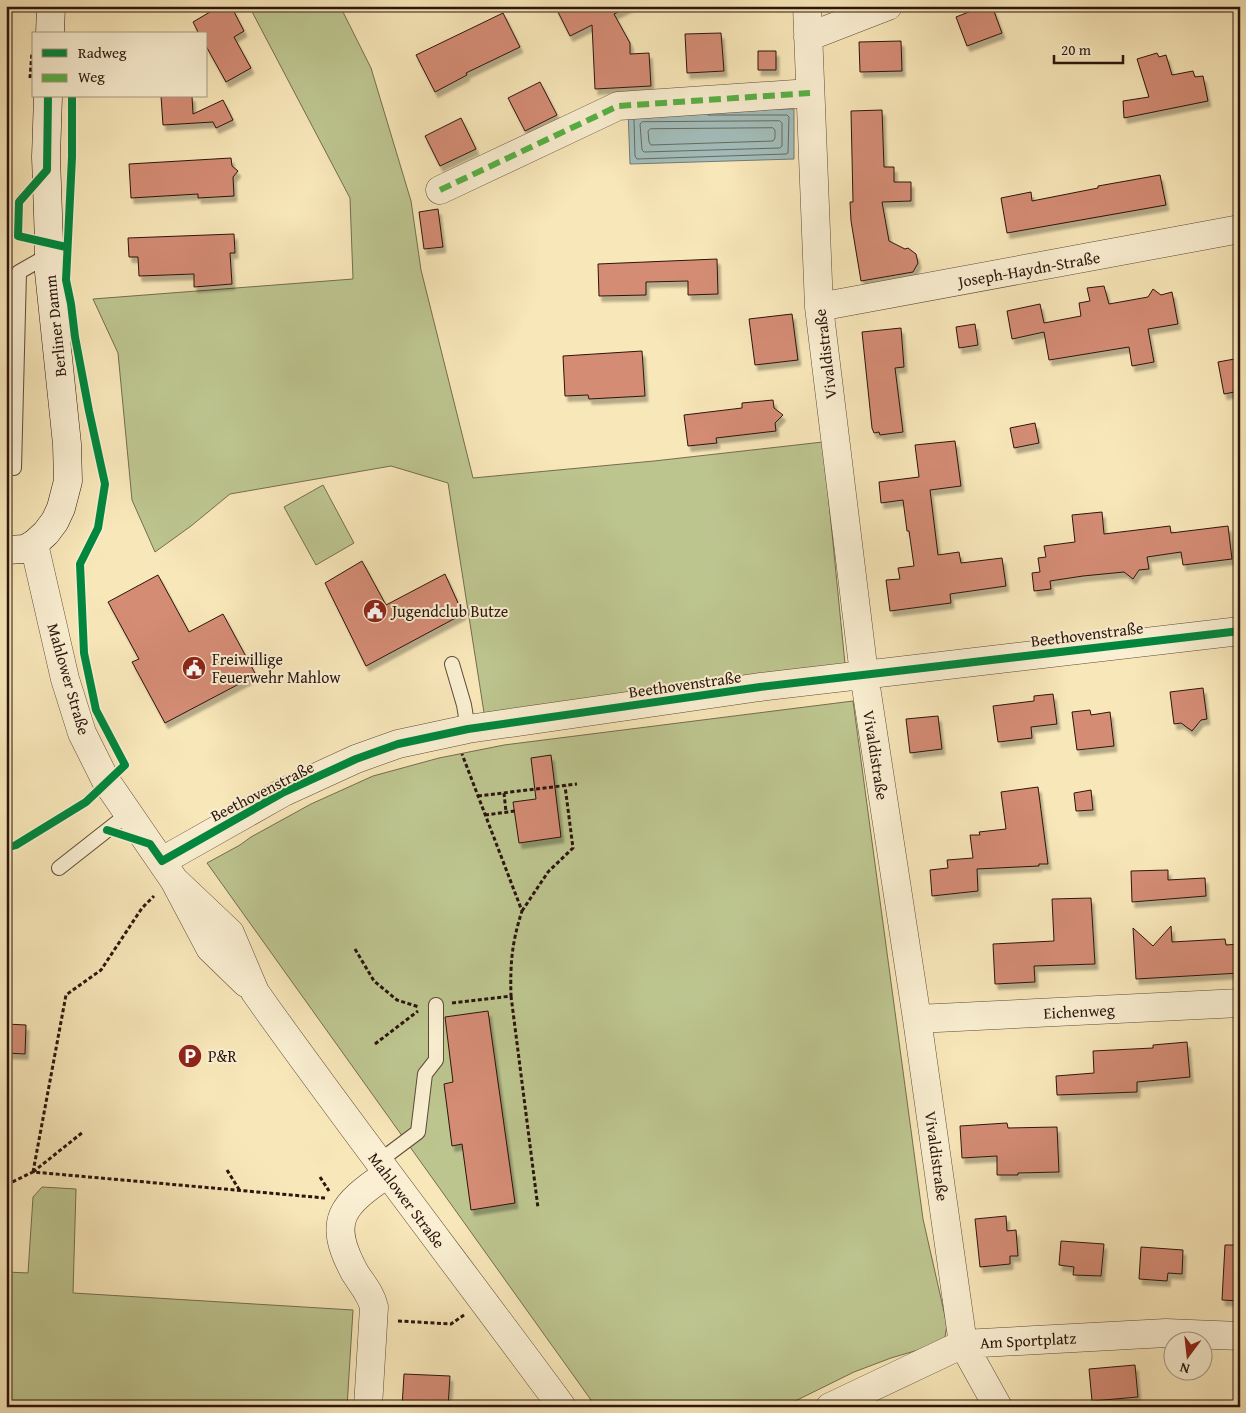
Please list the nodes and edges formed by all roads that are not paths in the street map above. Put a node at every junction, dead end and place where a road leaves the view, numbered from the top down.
1 (50, 6) edge
2 (808, 6) edge
3 (888, 6) edge
4 (50, 32) edge
5 (808, 37) junction
6 (810, 93) junction
7 (48, 98) edge
8 (440, 190) dead end
9 (1240, 229) edge
10 (49, 255) junction
11 (819, 307) junction
12 (14, 468) dead end
13 (34, 544) junction
14 (6, 550) edge
15 (1240, 630) edge
16 (452, 664) dead end
17 (864, 674) junction
18 (462, 730) junction
19 (129, 814) junction
20 (58, 868) dead end
21 (168, 870) junction
22 (1240, 1003) edge
23 (436, 1005) road end
24 (917, 1019) junction
25 (382, 1168) junction
26 (1240, 1336) edge
27 (963, 1344) junction
28 (368, 1407) edge
29 (562, 1407) edge
30 (830, 1407) edge
31 (998, 1407) edge

1 - 4 street
2 - 5 street, Vivaldistraße
3 - 5 street
5 - 6 street, Vivaldistraße
6 - 8 street
6 - 11 street, Vivaldistraße
7 - 10 street, Berliner Damm
9 - 11 street, Joseph-Haydn-Straße
10 - 12 lane
10 - 13 street, Berliner Damm
11 - 17 street, Vivaldistraße
13 - 14 street
13 - 19 street, Mahlower Straße
15 - 17 street, Beethovenstraße
16 - 18 lane
17 - 18 street, Beethovenstraße
17 - 24 street, Vivaldistraße
18 - 21 street, Beethovenstraße
19 - 20 lane
19 - 21 street, Mahlower Straße
21 - 25 street, Mahlower Straße
22 - 24 street, Eichenweg
23 - 25 lane
24 - 27 street, Vivaldistraße
25 - 28 street
25 - 29 street, Mahlower Straße
26 - 27 street, Am Sportplatz
27 - 30 street, Am Sportplatz
27 - 31 street, Vivaldistraße

